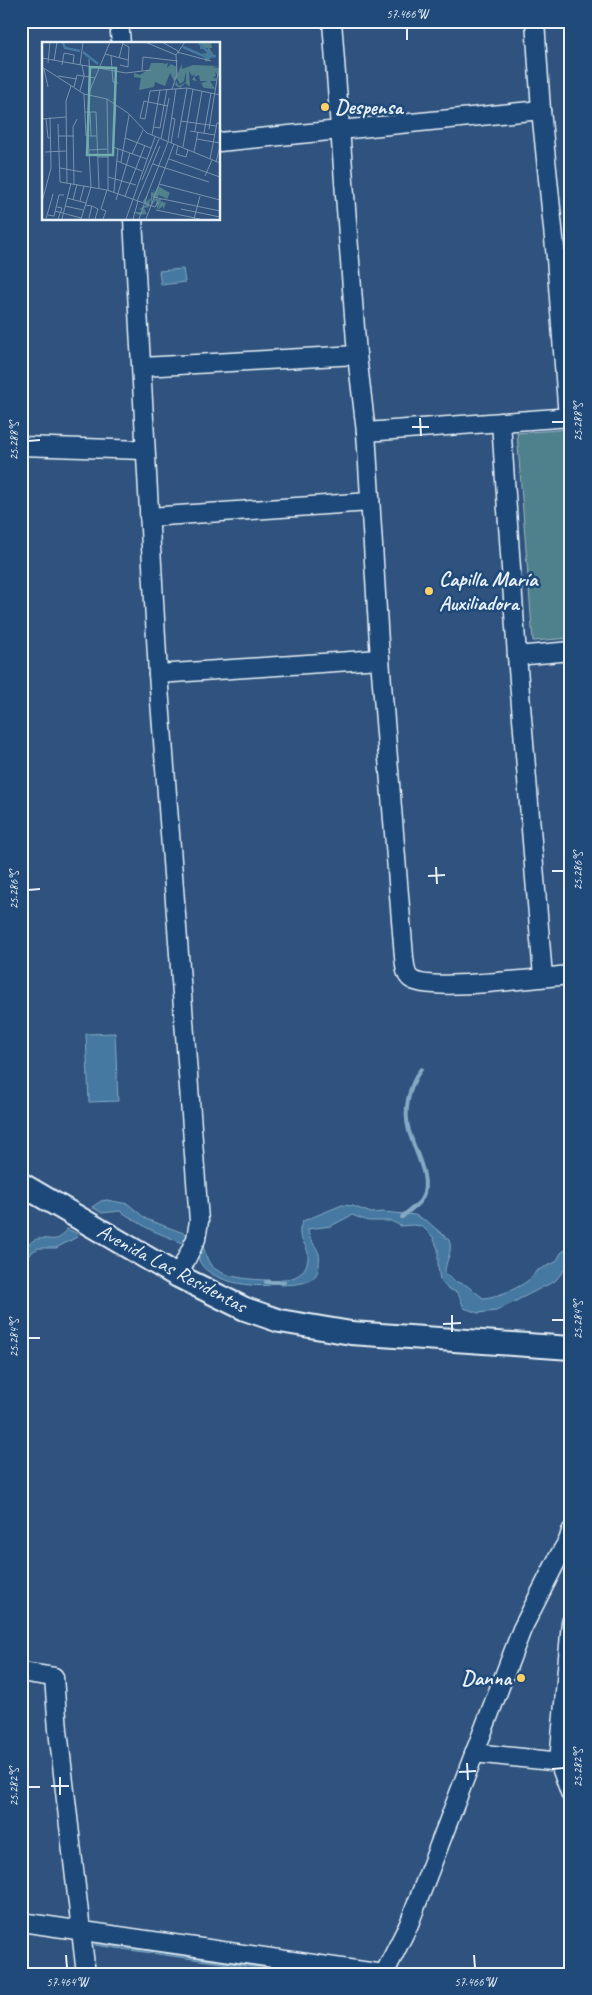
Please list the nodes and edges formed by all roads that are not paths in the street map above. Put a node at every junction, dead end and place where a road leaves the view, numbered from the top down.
1 (119, 21) edge
2 (332, 21) edge
3 (535, 21) edge
4 (121, 42) edge
5 (541, 110) junction
6 (339, 130) junction
7 (220, 142) edge
8 (133, 220) edge
9 (357, 355) junction
10 (142, 367) junction
11 (570, 418) edge
12 (500, 422) junction
13 (366, 432) junction
14 (21, 446) edge
15 (144, 450) junction
16 (370, 502) junction
17 (150, 517) junction
18 (571, 651) edge
19 (517, 656) junction
20 (380, 659) junction
21 (158, 674) junction
22 (571, 975) edge
23 (543, 977) junction
24 (21, 1184) edge
25 (178, 1276) junction
26 (571, 1348) edge
27 (570, 1538) edge
28 (571, 1622) edge
29 (21, 1672) edge
30 (474, 1753) junction
31 (565, 1762) edge
32 (571, 1795) edge
33 (21, 1922) edge
34 (82, 1931) junction
35 (380, 1973) edge
36 (86, 1974) edge

1 - 4 street
2 - 6 street
3 - 5 street
5 - 6 street
5 - 11 street
6 - 7 street
6 - 9 street
8 - 10 street
9 - 10 street
9 - 13 street
10 - 15 street
11 - 12 street
12 - 13 street
12 - 19 street
13 - 16 street
14 - 15 street
15 - 17 street
16 - 17 street
16 - 20 street
17 - 21 street
18 - 19 street
19 - 23 street
20 - 21 street
20 - 23 street
21 - 25 street
22 - 23 street
24 - 25 main road, Avenida Las Residentas
25 - 26 main road, Avenida Las Residentas
27 - 30 street
28 - 31 street
29 - 34 street
30 - 31 street
30 - 35 street
31 - 32 street
33 - 34 street
34 - 35 street
34 - 36 street

